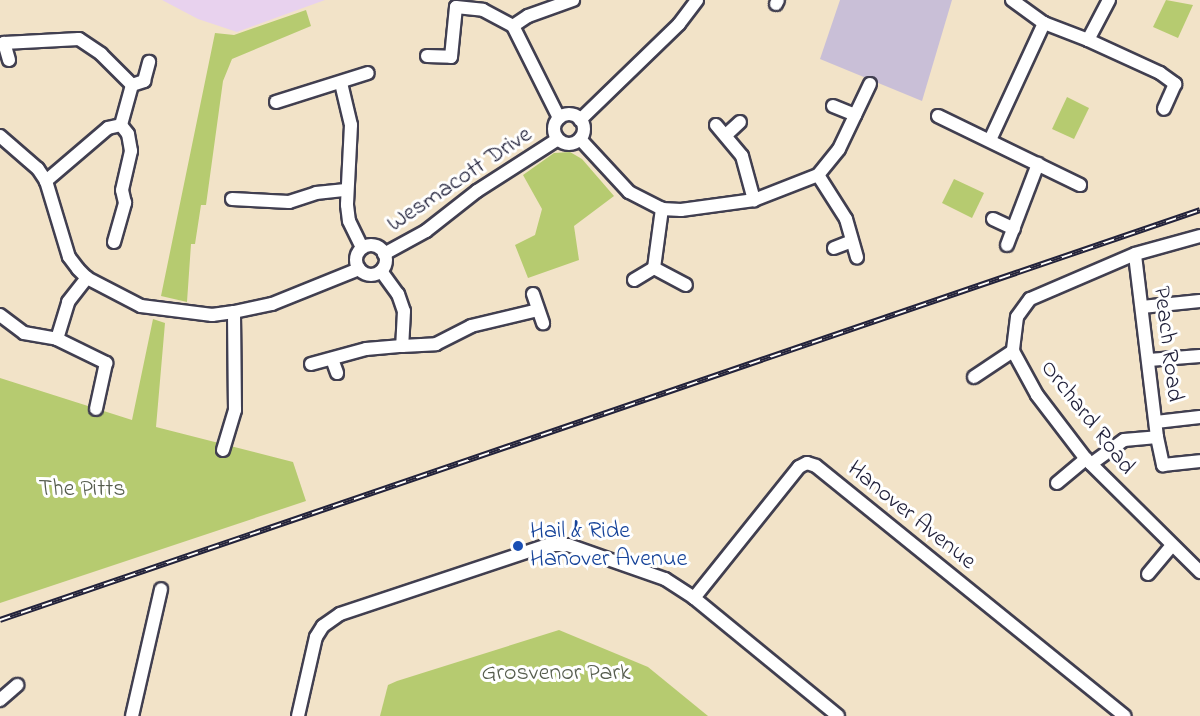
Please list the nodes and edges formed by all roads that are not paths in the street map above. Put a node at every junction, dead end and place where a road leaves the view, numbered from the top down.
1 (573, 0) edge
2 (697, 0) edge
3 (1012, 0) edge
4 (1109, 0) edge
5 (556, 2) edge
6 (456, 3) edge
7 (1044, 23) junction
8 (513, 26) junction
9 (2, 40) edge
10 (1088, 40) junction
11 (427, 56) dead end
12 (9, 60) dead end
13 (149, 62) dead end
14 (368, 73) dead end
15 (340, 82) junction
16 (870, 84) dead end
17 (132, 85) junction
18 (276, 102) dead end
19 (832, 106) dead end
20 (1164, 109) dead end
21 (855, 115) junction
22 (938, 116) dead end
23 (559, 118) junction
24 (580, 120) junction
25 (740, 122) dead end
26 (121, 125) junction
27 (716, 125) dead end
28 (726, 135) junction
29 (0, 136) edge
30 (558, 139) junction
31 (580, 139) junction
32 (990, 140) junction
33 (1038, 164) junction
34 (818, 175) junction
35 (46, 181) junction
36 (1080, 185) dead end
37 (346, 190) junction
38 (232, 199) dead end
39 (754, 200) junction
40 (662, 209) junction
41 (993, 219) dead end
42 (1014, 229) junction
43 (1200, 236) edge
44 (852, 241) junction
45 (114, 242) dead end
46 (1007, 246) dead end
47 (362, 248) junction
48 (834, 248) dead end
49 (384, 254) junction
50 (1135, 254) junction
51 (857, 257) dead end
52 (654, 268) junction
53 (359, 269) junction
54 (381, 271) junction
55 (87, 278) junction
56 (634, 280) dead end
57 (686, 285) dead end
58 (533, 294) dead end
59 (1200, 301) edge
60 (1142, 307) junction
61 (538, 310) junction
62 (234, 312) junction
63 (0, 315) edge
64 (543, 323) dead end
65 (57, 339) junction
66 (402, 346) junction
67 (110, 350) dead end
68 (1012, 351) junction
69 (1200, 356) edge
70 (332, 359) junction
71 (1149, 360) junction
72 (106, 363) junction
73 (311, 364) dead end
74 (337, 373) dead end
75 (974, 377) dead end
76 (96, 410) dead end
77 (1200, 417) edge
78 (1156, 422) junction
79 (1157, 436) junction
80 (222, 450) dead end
81 (1088, 461) junction
82 (1200, 461) edge
83 (1058, 483) dead end
84 (1171, 547) junction
85 (1200, 572) edge
86 (1148, 574) dead end
87 (161, 589) dead end
88 (694, 598) junction
89 (17, 685) dead end
90 (0, 700) edge
91 (132, 716) edge
92 (298, 716) edge
93 (838, 716) edge
94 (1125, 716) edge

1 - 5 street
2 - 24 street
3 - 7 street
4 - 10 street
5 - 8 street
6 - 8 street
6 - 11 street
7 - 10 street
7 - 32 street
8 - 23 street
9 - 12 street
9 - 17 street
10 - 20 street
13 - 17 street
14 - 15 street
15 - 18 street
15 - 37 street
16 - 21 street
17 - 26 street
19 - 21 street
21 - 34 street
22 - 32 street
23 - 24 street
23 - 30 street
24 - 31 street
25 - 28 street
26 - 35 street
26 - 45 street
27 - 28 street
28 - 39 street
29 - 35 street
30 - 31 street
30 - 49 street, Wesmacott Drive
31 - 40 street
32 - 33 street
33 - 36 street
33 - 42 street
34 - 39 street
34 - 44 street
35 - 55 street
37 - 38 street
37 - 47 street
39 - 40 street
40 - 52 street
41 - 42 street
42 - 46 street
43 - 50 street, Orchard Road
44 - 48 street
44 - 51 street
47 - 49 street
47 - 53 street
49 - 54 street
50 - 60 street, Peach Road
50 - 68 street, Orchard Road
52 - 56 street
52 - 57 street
53 - 54 street
53 - 62 street
54 - 66 street
55 - 62 street
55 - 65 street
58 - 61 street
59 - 60 street
60 - 71 street, Peach Road
61 - 64 street
61 - 66 street
62 - 80 street
63 - 65 street
65 - 72 street
66 - 70 street
67 - 72 street
68 - 75 street
68 - 81 street, Orchard Road
69 - 71 street
70 - 73 street
70 - 74 street
71 - 78 street, Peach Road
72 - 76 street
77 - 78 street
78 - 79 street, Peach Road
79 - 81 street, Peach Road
79 - 82 street
81 - 83 street, Peach Road
81 - 84 street, Orchard Road
84 - 85 street, Orchard Road
84 - 86 street
87 - 91 street
88 - 92 street
88 - 93 street
88 - 94 street, Hanover Avenue
89 - 90 street

